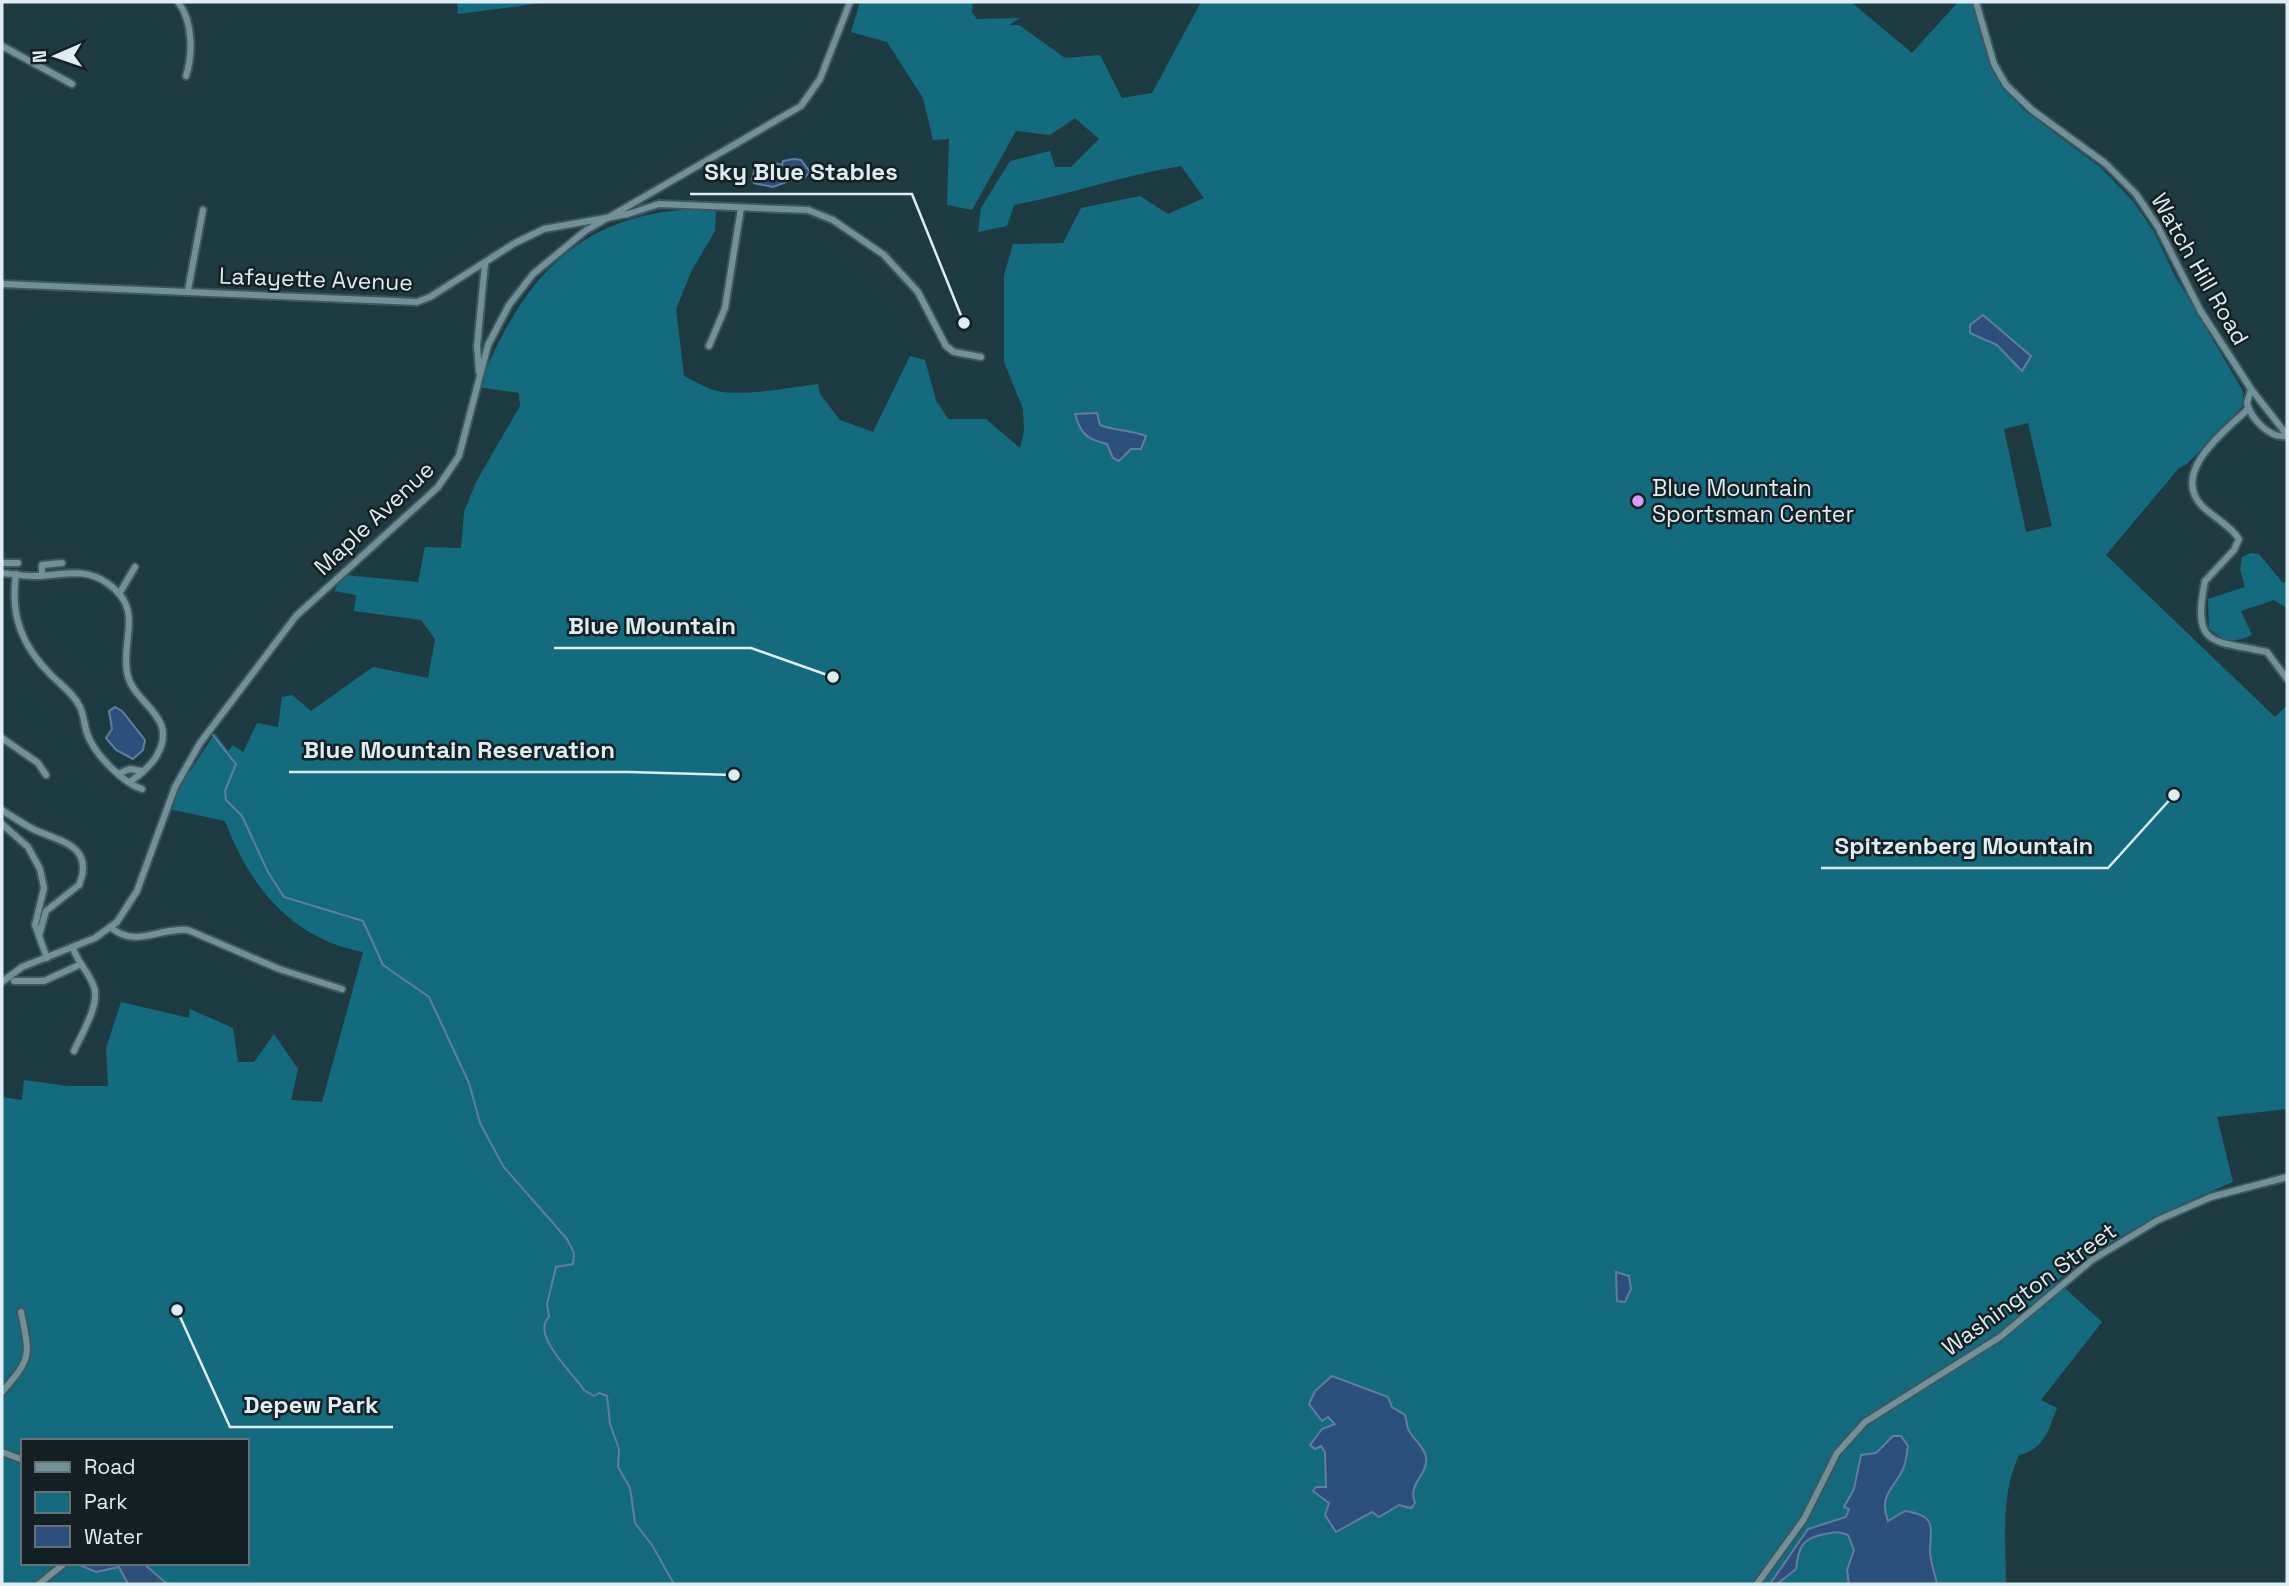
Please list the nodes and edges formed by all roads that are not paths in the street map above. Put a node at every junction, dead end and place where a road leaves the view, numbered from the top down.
1 (178, 2) edge
2 (850, 2) edge
3 (1976, 2) edge
4 (2, 46) edge
5 (186, 76) dead end
6 (72, 83) dead end
7 (741, 208) junction
8 (203, 210) dead end
9 (608, 217) junction
10 (485, 264) junction
11 (2, 284) edge
12 (188, 290) junction
13 (709, 346) dead end
14 (981, 357) dead end
15 (479, 372) junction
16 (2251, 389) junction
17 (2248, 409) junction
18 (2287, 435) edge
19 (2, 563) edge
20 (18, 563) dead end
21 (62, 563) dead end
22 (135, 568) dead end
23 (2, 573) edge
24 (16, 574) junction
25 (42, 576) junction
26 (119, 594) junction
27 (2287, 679) edge
28 (2, 738) edge
29 (142, 771) junction
30 (120, 774) junction
31 (46, 775) dead end
32 (129, 782) junction
33 (142, 789) dead end
34 (2, 810) edge
35 (2, 824) edge
36 (110, 927) junction
37 (39, 936) junction
38 (73, 948) junction
39 (47, 958) junction
40 (79, 965) junction
41 (14, 981) dead end
42 (2, 982) edge
43 (342, 989) dead end
44 (74, 1051) dead end
45 (2287, 1177) edge
46 (21, 1312) dead end
47 (2, 1392) edge
48 (2, 1452) edge
49 (21, 1459) edge
50 (63, 1565) edge
51 (39, 1584) edge
52 (1757, 1584) edge

1 - 5 street
2 - 9 street, Maple Avenue
3 - 16 street, Watch Hill Road
4 - 6 street
7 - 9 street, Lafayette Avenue
7 - 13 street
7 - 14 street, Lafayette Avenue
8 - 12 street
9 - 10 street, Lafayette Avenue
9 - 15 street, Maple Avenue
10 - 12 street, Lafayette Avenue
10 - 15 street
11 - 12 street, Lafayette Avenue
15 - 36 street, Maple Avenue
16 - 17 street
16 - 18 street, Watch Hill Road
17 - 18 street
17 - 27 street
19 - 20 street
21 - 25 street
22 - 26 street
23 - 24 street
24 - 25 street
24 - 30 street
25 - 26 street
26 - 29 street
28 - 31 street
29 - 30 street
29 - 32 street
30 - 32 street
32 - 33 street
34 - 37 street
35 - 37 street
36 - 38 street, Maple Avenue
36 - 43 street
37 - 39 street
38 - 39 street, Maple Avenue
38 - 40 street
39 - 42 street, Maple Avenue
40 - 41 street
40 - 44 street
45 - 52 street, Washington Street
46 - 47 street
48 - 49 street
50 - 51 street

